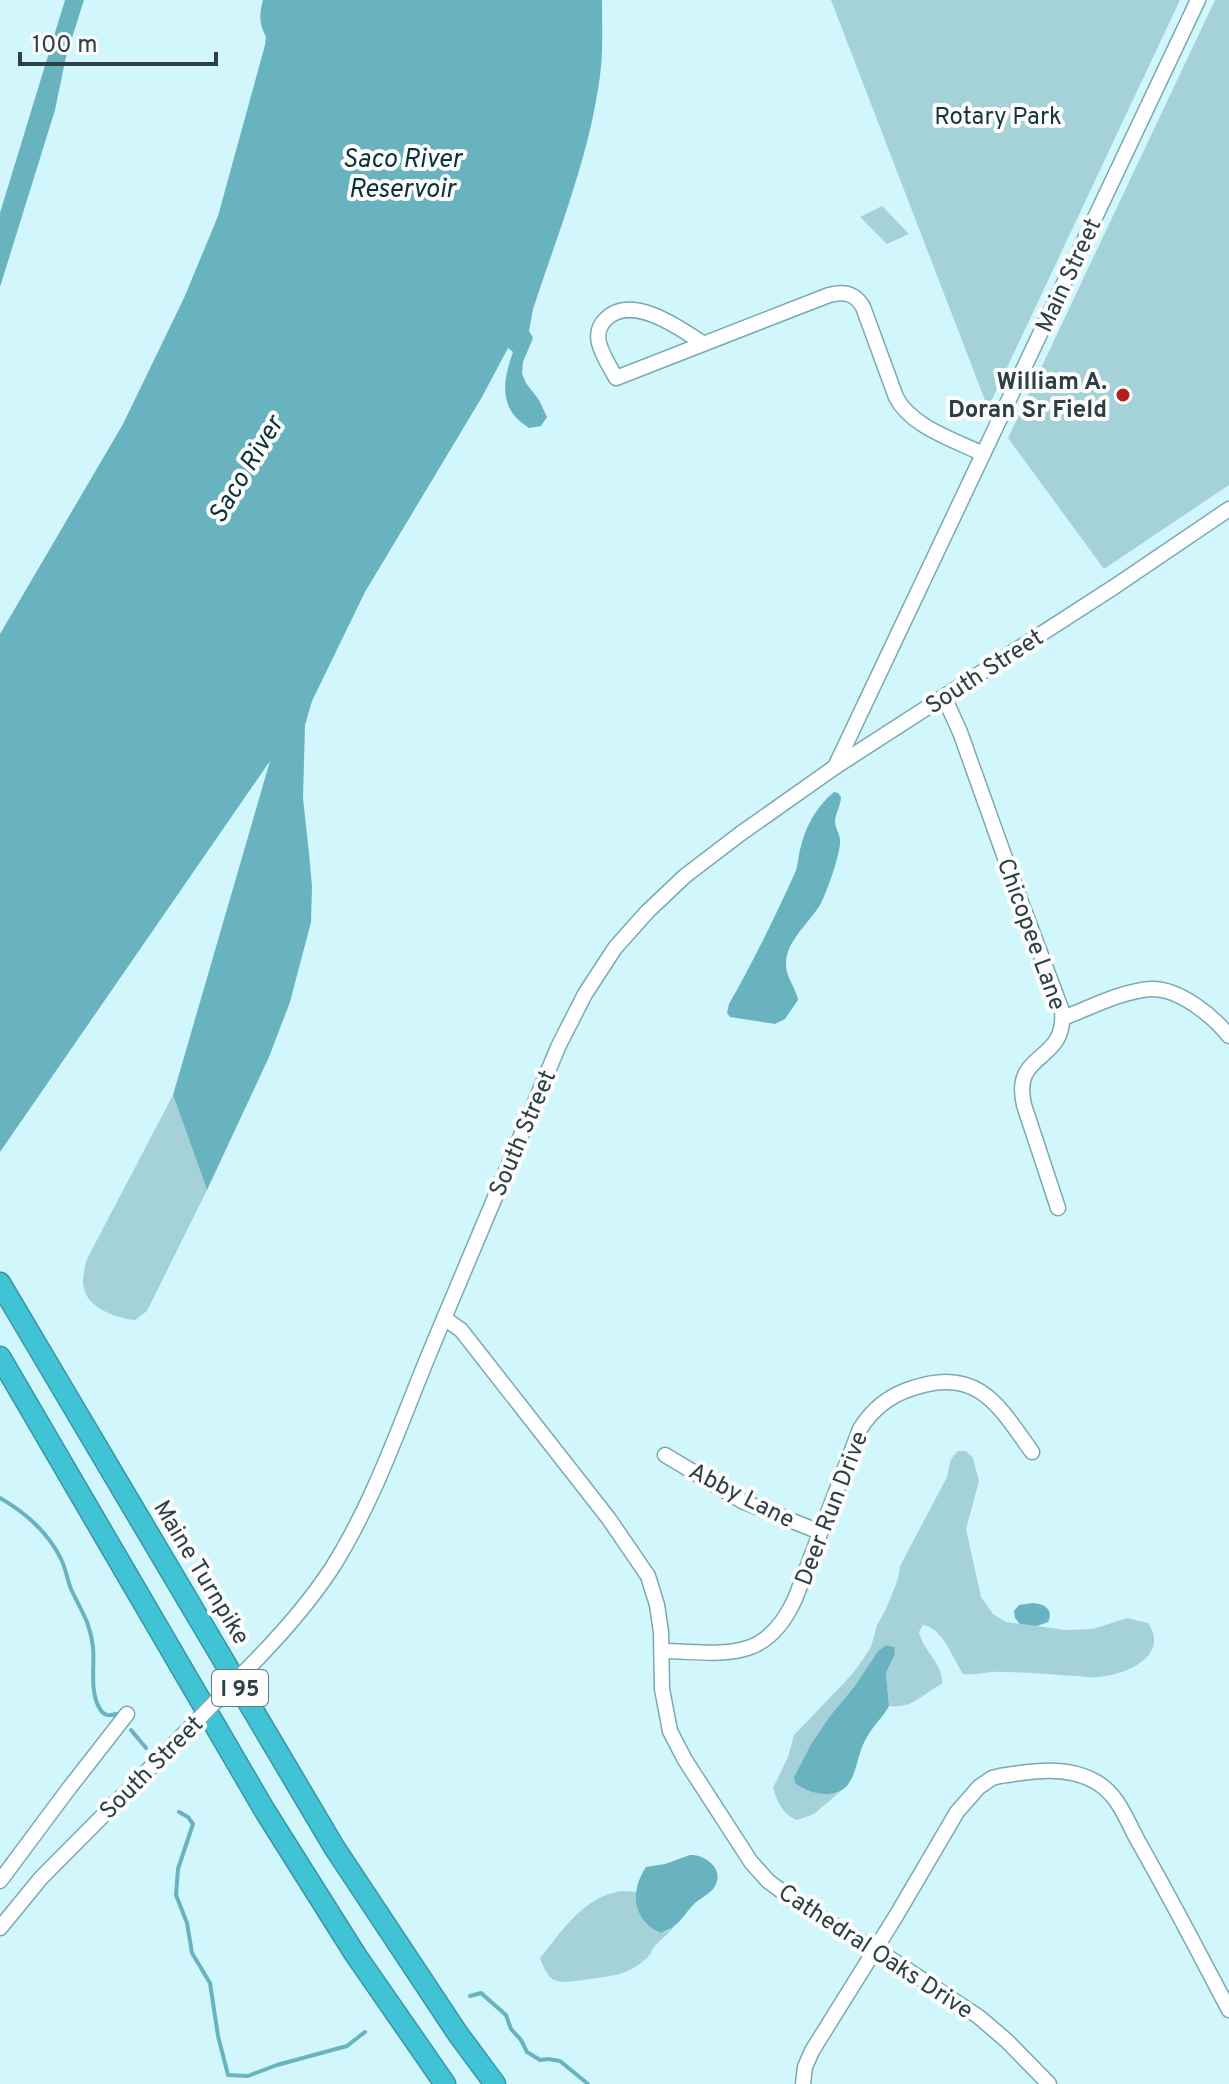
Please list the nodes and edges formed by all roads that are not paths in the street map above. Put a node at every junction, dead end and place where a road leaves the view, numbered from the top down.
1 (1198, 0) edge
2 (704, 344) junction
3 (983, 454) junction
4 (1229, 509) edge
5 (944, 697) junction
6 (835, 767) junction
7 (1063, 1018) junction
8 (1229, 1036) edge
9 (1058, 1208) dead end
10 (0, 1283) edge
11 (444, 1318) junction
12 (0, 1357) edge
13 (1032, 1452) dead end
14 (665, 1455) dead end
15 (820, 1532) junction
16 (662, 1651) junction
17 (127, 1714) dead end
18 (0, 1881) edge
19 (0, 1928) edge
20 (875, 1950) junction
21 (1229, 2010) edge
22 (445, 2084) edge
23 (495, 2084) edge
24 (803, 2084) edge
25 (1049, 2084) edge

1 - 3 street, Main Street
2 - 2 street
2 - 3 street
3 - 6 street, Main Street
4 - 5 street, South Street
5 - 6 street, South Street
5 - 7 street, Chicopee Lane
6 - 11 street, South Street
7 - 8 street
7 - 9 street, Chicopee Lane
10 - 23 highway, Maine Turnpike / I 95
11 - 16 street, Cathedral Oaks Drive
11 - 19 street, South Street, bridge
12 - 22 highway, I 95
13 - 15 street, Deer Run Drive
14 - 15 street, Abby Lane
15 - 16 street, Deer Run Drive
16 - 20 street, Cathedral Oaks Drive
17 - 18 street
20 - 21 street
20 - 24 street
20 - 25 street, Cathedral Oaks Drive

